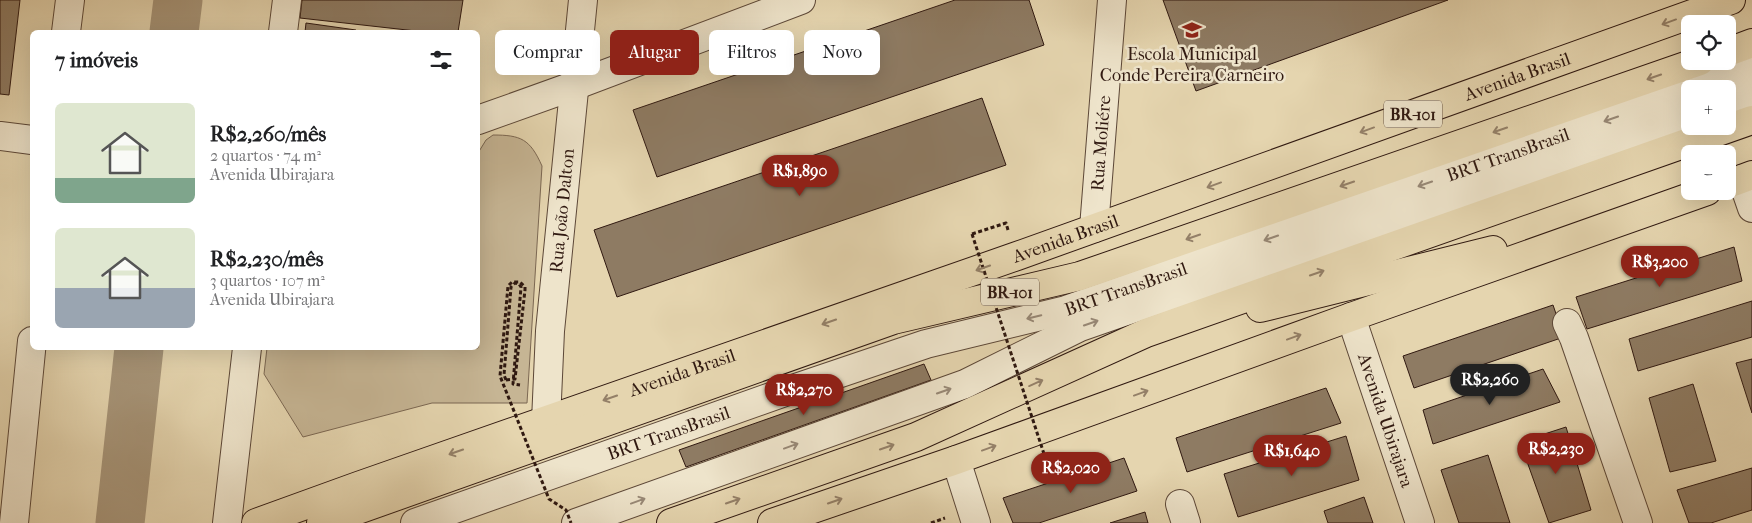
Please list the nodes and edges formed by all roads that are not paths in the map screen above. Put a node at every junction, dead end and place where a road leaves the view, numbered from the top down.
1 (70, 0) edge
2 (287, 0) edge
3 (584, 0) edge
4 (801, 0) edge
5 (1112, 0) edge
6 (1731, 0) edge
7 (66, 30) edge
8 (283, 30) edge
9 (1752, 43) edge
10 (1736, 49) edge
11 (1681, 68) edge
12 (1752, 69) edge
13 (1722, 80) edge
14 (576, 85) junction
15 (1752, 93) edge
16 (1681, 94) edge
17 (1736, 99) edge
18 (1681, 118) edge
19 (480, 119) edge
20 (1752, 120) edge
21 (0, 136) edge
22 (30, 140) edge
23 (1740, 179) edge
24 (1681, 198) edge
25 (1681, 200) edge
26 (1752, 208) edge
27 (1094, 228) junction
28 (1351, 317) junction
29 (1567, 323) dead end
30 (1146, 333) junction
31 (31, 350) edge
32 (248, 350) edge
33 (546, 421) junction
34 (956, 460) junction
35 (14, 523) edge
36 (227, 523) edge
37 (256, 523) edge
38 (321, 523) edge
39 (415, 523) edge
40 (576, 523) edge
41 (671, 523) edge
42 (772, 523) edge
43 (976, 523) edge
44 (1420, 523) edge
45 (1638, 523) edge

1 - 7 street
2 - 8 street
3 - 14 street, Rua João Dalton
4 - 14 street
5 - 27 street, Rua Moliére
6 -> 27 highway, Avenida Brasil / BR-101
9 - 10 highway
11 -> 38 highway, Avenida Brasil / BR-101
12 - 13 street
14 - 19 street
14 - 33 street, Rua João Dalton
15 - 17 street
16 -> 39 street, BRT TransBrasil
40 -> 18 street, BRT TransBrasil
30 -> 20 highway
21 - 22 street
23 - 26 street
24 - 30 highway
25 - 28 highway
27 -> 33 highway, Avenida Brasil / BR-101
34 -> 28 highway
28 - 44 street, Avenida Ubirajara
29 - 45 street
41 -> 30 highway
31 - 35 street
32 - 36 street
33 -> 37 highway, Avenida Brasil / BR-101
42 -> 34 highway
34 - 43 street

